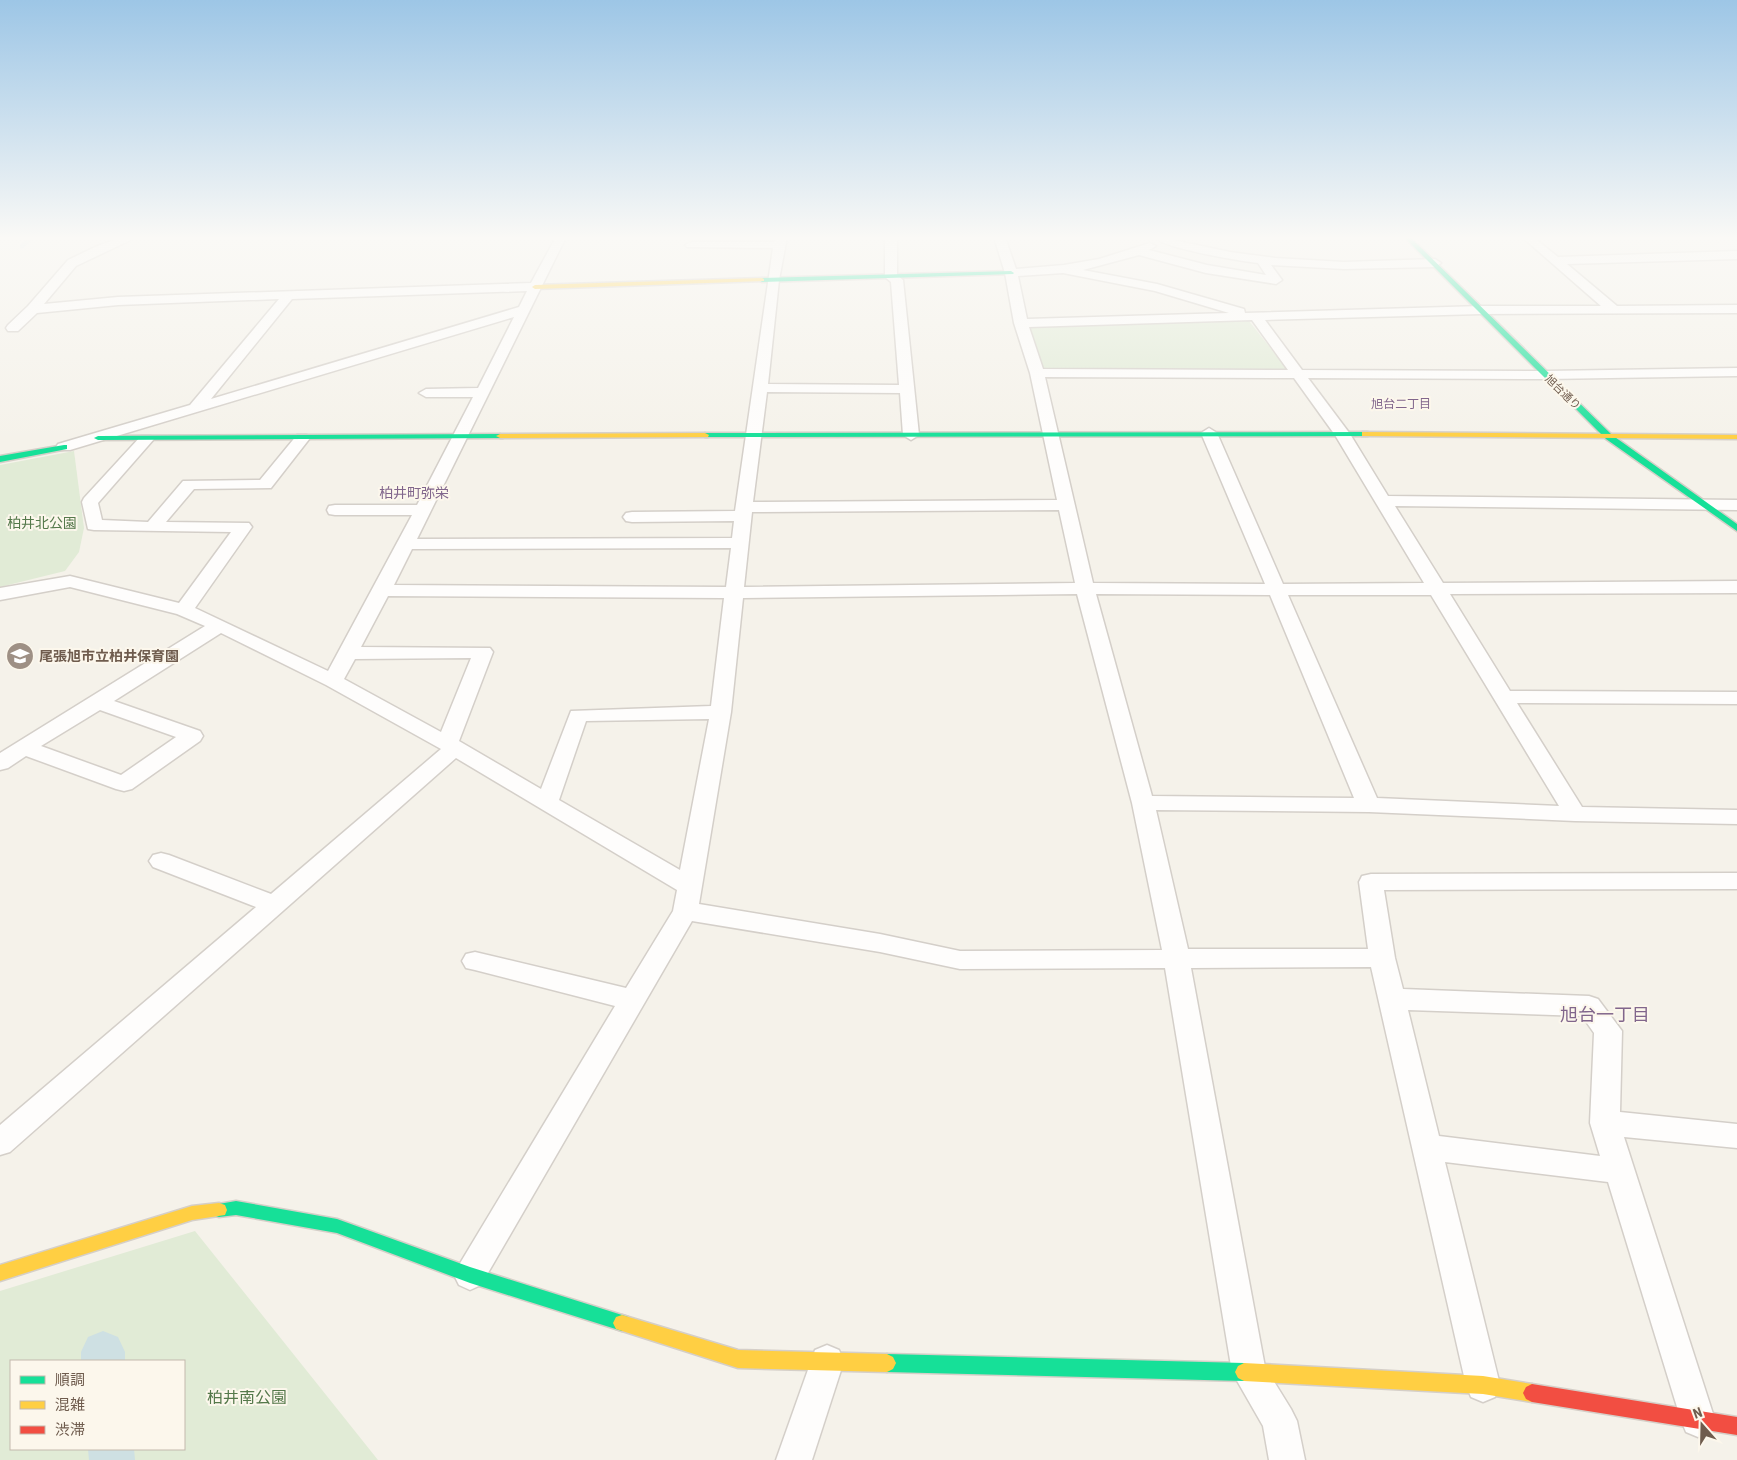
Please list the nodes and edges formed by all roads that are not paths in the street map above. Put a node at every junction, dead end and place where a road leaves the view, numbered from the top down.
1 (36, 305) edge
2 (74, 305) edge
3 (281, 305) edge
4 (526, 305) edge
5 (770, 305) edge
6 (899, 305) edge
7 (1017, 305) edge
8 (1217, 305) edge
9 (1476, 305) edge
10 (1608, 305) edge
11 (33, 309) junction
12 (1613, 309) junction
13 (1737, 309) edge
14 (524, 310) junction
15 (1481, 310) junction
16 (1263, 317) junction
17 (1021, 323) junction
18 (12, 328) dead end
19 (1737, 372) edge
20 (1037, 373) junction
21 (1299, 374) junction
22 (1546, 375) junction
23 (761, 388) junction
24 (907, 389) junction
25 (482, 392) junction
26 (426, 393) dead end
27 (196, 407) junction
28 (1209, 433) junction
29 (1051, 434) junction
30 (1342, 434) junction
31 (755, 436) junction
32 (911, 436) junction
33 (459, 437) junction
34 (1609, 437) junction
35 (1737, 437) edge
36 (98, 438) junction
37 (302, 438) junction
38 (146, 439) junction
39 (64, 448) joint
40 (0, 459) edge
41 (1382, 501) junction
42 (1067, 505) junction
43 (1705, 505) junction
44 (1737, 505) edge
45 (335, 510) dead end
46 (423, 510) junction
47 (743, 512) junction
48 (632, 517) dead end
49 (153, 526) junction
50 (1737, 528) edge
51 (741, 543) junction
52 (406, 544) junction
53 (1737, 587) edge
54 (1085, 588) junction
55 (1438, 588) junction
56 (381, 590) junction
57 (1275, 590) junction
58 (736, 593) junction
59 (0, 594) edge
60 (184, 610) junction
61 (220, 625) junction
62 (348, 653) junction
63 (333, 681) junction
64 (1503, 696) junction
65 (1737, 698) edge
66 (98, 702) junction
67 (721, 712) junction
68 (451, 746) junction
69 (25, 748) junction
70 (0, 763) edge
71 (547, 803) junction
72 (1143, 803) junction
73 (1369, 805) junction
74 (1575, 814) junction
75 (1737, 817) edge
76 (161, 861) dead end
77 (1737, 881) edge
78 (687, 899) junction
79 (274, 905) junction
80 (1382, 958) junction
81 (1178, 960) junction
82 (475, 961) dead end
83 (1394, 999) junction
84 (632, 1000) junction
85 (1605, 1122) junction
86 (1737, 1136) edge
87 (0, 1143) edge
88 (1426, 1147) junction
89 (1619, 1171) junction
90 (0, 1273) edge
91 (470, 1274) junction
92 (827, 1361) junction
93 (1249, 1372) junction
94 (1482, 1385) junction
95 (1698, 1420) junction
96 (1737, 1426) edge
97 (794, 1460) edge
98 (1287, 1460) edge

1 - 11 street
2 - 11 street
3 - 27 street
4 - 14 street
5 - 23 street
6 - 24 street
7 - 17 street
8 - 16 street
9 - 15 street, 旭台通り
10 - 12 street
11 - 18 street
12 - 13 street
12 - 15 street
14 - 25 street
14 - 27 street
15 - 16 street
15 - 22 street, 旭台通り
16 - 17 street
16 - 21 street
17 - 20 street
19 - 22 street
20 - 21 street
20 - 29 street
21 - 22 street
21 - 30 street
22 - 34 street, 旭台通り
23 - 24 street
23 - 31 street
24 - 32 street
25 - 26 street
25 - 33 street
27 - 36 street
28 - 29 street
28 - 30 street
28 - 57 street
29 - 32 street
29 - 42 street
30 - 34 street
30 - 41 street
31 - 32 street
31 - 33 street
31 - 47 street
33 - 37 street
33 - 46 street
34 - 35 street
34 - 43 street, 旭台通り
36 - 38 street
36 - 39 street
37 - 38 street
37 - 49 street
38 - 49 street
39 - 40 street
41 - 43 street
41 - 55 street
42 - 47 street
42 - 54 street
43 - 44 street
43 - 50 street, 旭台通り
45 - 46 street
46 - 52 street
47 - 48 street
47 - 51 street
49 - 60 street
51 - 52 street
51 - 58 street
52 - 56 street
53 - 55 street
54 - 57 street
54 - 58 street
54 - 72 street
55 - 57 street
55 - 64 street
56 - 58 street
56 - 62 street
57 - 73 street
58 - 67 street
59 - 60 street
60 - 61 street
61 - 63 street
61 - 66 street
62 - 63 street
62 - 68 street
63 - 68 street
64 - 65 street
64 - 74 street
66 - 69 street
66 - 69 street
67 - 71 street
67 - 78 street
68 - 71 street
68 - 79 street
69 - 70 street
71 - 78 street
72 - 73 street
72 - 81 street
73 - 74 street
74 - 75 street
76 - 79 street
77 - 80 street
78 - 81 street
78 - 84 street
79 - 87 street
80 - 81 street
80 - 83 street
81 - 93 street
82 - 84 street
83 - 85 street
83 - 88 street
84 - 91 street
85 - 86 street
85 - 89 street
88 - 89 street
88 - 94 street
89 - 95 street
90 - 91 street
91 - 92 street
92 - 93 street
92 - 97 street
93 - 94 street
93 - 98 street
94 - 95 street
95 - 96 street

